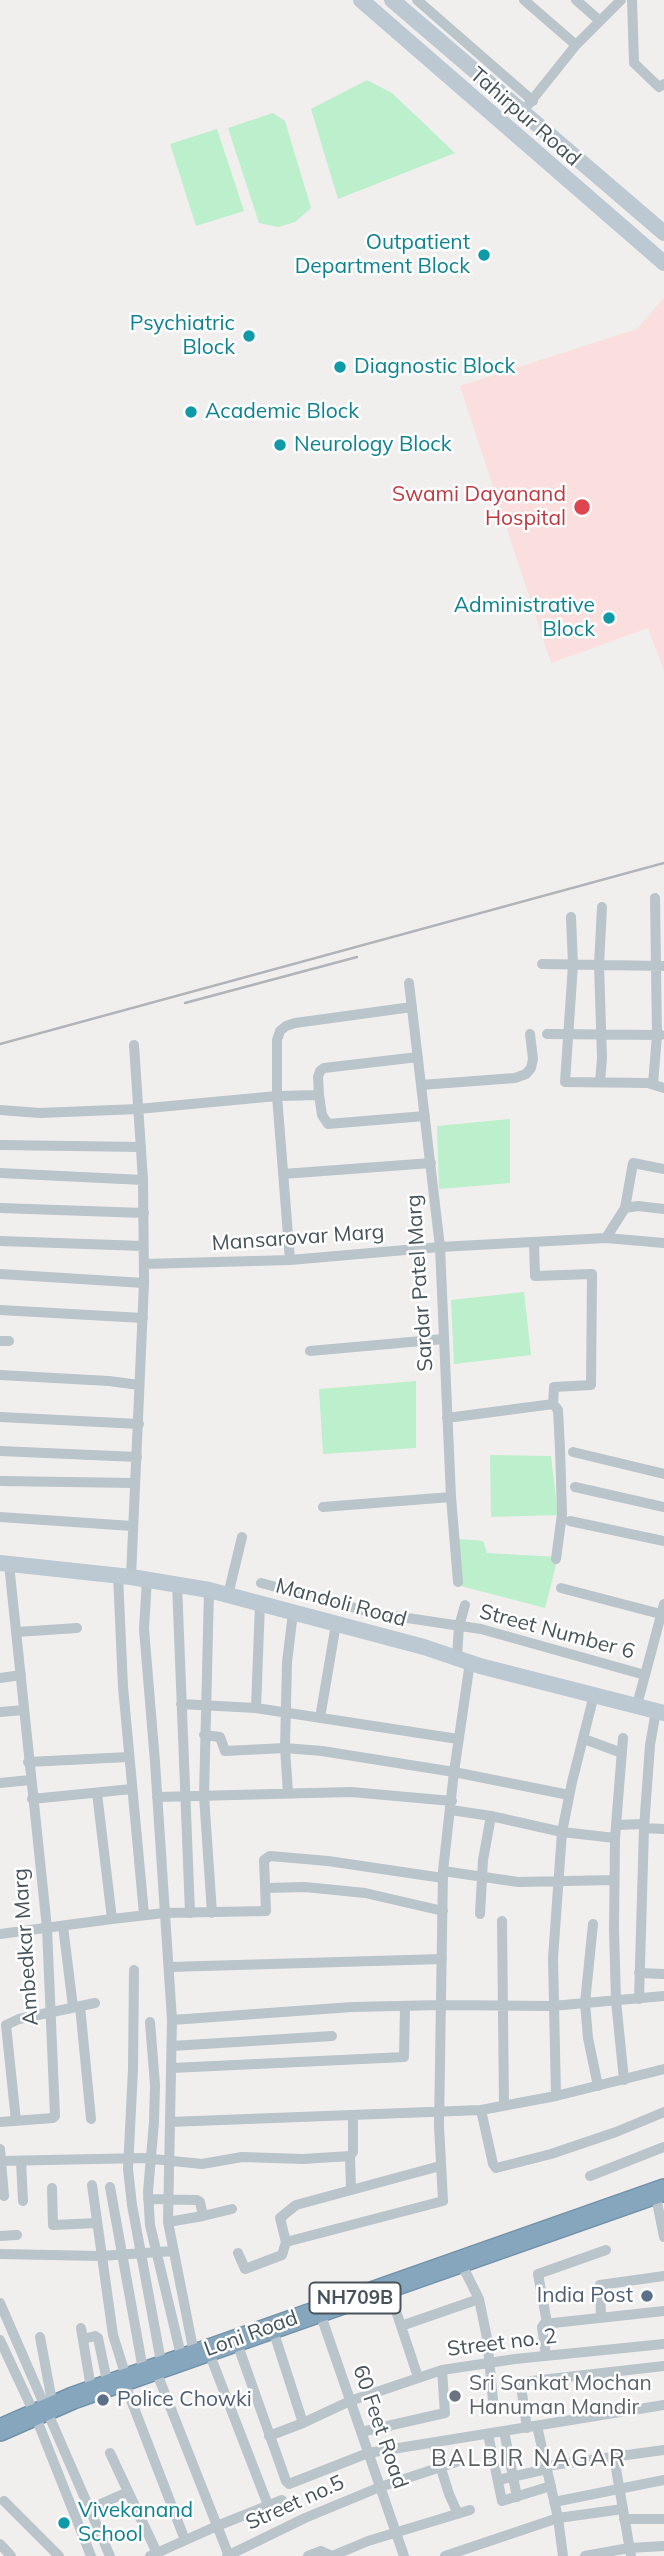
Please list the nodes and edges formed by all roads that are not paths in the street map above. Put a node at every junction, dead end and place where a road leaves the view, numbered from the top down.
1 (360, 0) edge
2 (392, 0) edge
3 (417, 0) edge
4 (524, 0) edge
5 (576, 0) edge
6 (621, 0) edge
7 (632, 0) edge
8 (600, 20) junction
9 (576, 45) junction
10 (664, 83) edge
11 (526, 106) junction
12 (505, 127) junction
13 (664, 233) edge
14 (664, 263) edge
15 (655, 898) dead end
16 (602, 907) dead end
17 (570, 918) dead end
18 (542, 964) dead end
19 (573, 965) junction
20 (599, 965) junction
21 (660, 966) edge
22 (409, 983) dead end
23 (412, 1007) junction
24 (600, 1033) junction
25 (530, 1034) dead end
26 (547, 1034) dead end
27 (567, 1034) junction
28 (661, 1035) edge
29 (134, 1045) dead end
30 (418, 1057) junction
31 (600, 1082) junction
32 (421, 1085) junction
33 (659, 1086) edge
34 (319, 1095) junction
35 (277, 1096) junction
36 (138, 1109) junction
37 (0, 1111) edge
38 (425, 1116) junction
39 (0, 1145) edge
40 (141, 1147) junction
41 (431, 1163) junction
42 (664, 1169) edge
43 (0, 1173) edge
44 (283, 1174) junction
45 (143, 1180) junction
46 (0, 1208) edge
47 (625, 1208) junction
48 (664, 1209) edge
49 (144, 1213) junction
50 (606, 1238) junction
51 (0, 1241) edge
52 (534, 1242) junction
53 (664, 1244) edge
54 (144, 1246) junction
55 (440, 1247) junction
56 (290, 1260) junction
57 (144, 1264) junction
58 (0, 1274) edge
59 (144, 1283) junction
60 (0, 1310) edge
61 (143, 1318) junction
62 (444, 1339) junction
63 (310, 1350) dead end
64 (0, 1375) edge
65 (139, 1385) junction
66 (553, 1404) junction
67 (0, 1417) edge
68 (447, 1418) junction
69 (139, 1424) junction
70 (0, 1451) edge
71 (573, 1452) dead end
72 (137, 1457) junction
73 (664, 1474) edge
74 (0, 1481) edge
75 (135, 1483) junction
76 (575, 1487) dead end
77 (451, 1497) junction
78 (323, 1507) dead end
79 (664, 1507) edge
80 (0, 1517) edge
81 (570, 1521) dead end
82 (132, 1526) junction
83 (242, 1537) dead end
84 (664, 1541) edge
85 (555, 1559) dead end
86 (4, 1563) edge
87 (132, 1577) junction
88 (458, 1582) dead end
89 (261, 1583) dead end
90 (177, 1584) junction
91 (561, 1588) dead end
92 (209, 1590) junction
93 (228, 1595) junction
94 (260, 1603) junction
95 (465, 1605) dead end
96 (663, 1611) edge
97 (293, 1613) junction
98 (336, 1624) junction
99 (459, 1626) junction
100 (77, 1628) dead end
101 (17, 1632) junction
102 (464, 1660) junction
103 (22, 1675) junction
104 (645, 1675) junction
105 (0, 1678) edge
106 (594, 1695) junction
107 (181, 1704) junction
108 (205, 1705) junction
109 (637, 1705) junction
110 (256, 1708) junction
111 (24, 1710) junction
112 (0, 1712) edge
113 (285, 1712) junction
114 (660, 1712) edge
115 (320, 1718) junction
116 (204, 1735) junction
117 (623, 1738) dead end
118 (458, 1739) junction
119 (583, 1739) junction
120 (285, 1748) junction
121 (622, 1753) junction
122 (129, 1756) junction
123 (28, 1762) junction
124 (454, 1772) junction
125 (30, 1780) junction
126 (0, 1783) edge
127 (132, 1790) junction
128 (97, 1793) junction
129 (288, 1793) junction
130 (569, 1795) junction
131 (185, 1796) junction
132 (204, 1796) junction
133 (157, 1797) junction
134 (32, 1798) junction
135 (452, 1805) junction
136 (491, 1816) junction
137 (616, 1825) junction
138 (644, 1826) junction
139 (664, 1829) edge
140 (562, 1832) junction
141 (615, 1838) junction
142 (443, 1875) junction
143 (481, 1875) junction
144 (614, 1881) junction
145 (558, 1883) junction
146 (266, 1888) junction
147 (443, 1910) junction
148 (164, 1913) junction
149 (190, 1913) junction
150 (212, 1913) junction
151 (480, 1913) dead end
152 (144, 1914) junction
153 (112, 1919) junction
154 (502, 1922) dead end
155 (593, 1924) dead end
156 (63, 1926) junction
157 (47, 1928) junction
158 (0, 1934) edge
159 (442, 1959) junction
160 (169, 1967) junction
161 (134, 1970) dead end
162 (639, 1973) junction
163 (664, 1974) edge
164 (664, 1996) edge
165 (639, 1999) junction
166 (616, 2001) junction
167 (94, 2003) dead end
168 (585, 2003) junction
169 (441, 2005) junction
170 (502, 2005) junction
171 (405, 2006) junction
172 (552, 2006) junction
173 (76, 2007) junction
174 (51, 2012) junction
175 (172, 2020) junction
176 (150, 2022) dead end
177 (332, 2036) dead end
178 (173, 2046) junction
179 (172, 2068) junction
180 (664, 2069) edge
181 (624, 2080) junction
182 (597, 2087) junction
183 (556, 2096) junction
184 (0, 2105) edge
185 (13, 2105) junction
186 (504, 2106) junction
187 (481, 2110) junction
188 (439, 2112) junction
189 (664, 2112) edge
190 (353, 2115) junction
191 (91, 2119) dead end
192 (16, 2121) junction
193 (0, 2122) edge
194 (170, 2122) junction
195 (664, 2147) edge
196 (0, 2149) edge
197 (350, 2156) junction
198 (130, 2160) junction
199 (151, 2160) junction
200 (1, 2161) edge
201 (21, 2161) junction
202 (170, 2161) junction
203 (440, 2166) junction
204 (590, 2176) dead end
205 (92, 2185) dead end
206 (110, 2187) dead end
207 (659, 2187) edge
208 (52, 2188) dead end
209 (351, 2190) junction
210 (4, 2196) dead end
211 (148, 2199) junction
212 (170, 2199) junction
213 (23, 2201) dead end
214 (232, 2209) dead end
215 (203, 2216) junction
216 (169, 2222) junction
217 (97, 2223) junction
218 (17, 2235) dead end
219 (0, 2236) edge
220 (664, 2237) edge
221 (286, 2242) junction
222 (606, 2250) dead end
223 (173, 2251) junction
224 (156, 2252) junction
225 (141, 2253) junction
226 (238, 2253) dead end
227 (0, 2254) edge
228 (122, 2255) junction
229 (101, 2256) junction
230 (460, 2261) junction
231 (664, 2276) edge
232 (388, 2287) junction
233 (479, 2299) junction
234 (0, 2303) edge
235 (319, 2310) junction
236 (664, 2311) edge
237 (601, 2317) junction
238 (547, 2323) junction
239 (401, 2326) junction
240 (272, 2327) junction
241 (40, 2337) dead end
242 (0, 2340) edge
243 (236, 2340) junction
244 (664, 2344) edge
245 (546, 2356) junction
246 (491, 2363) junction
247 (150, 2366) junction
248 (664, 2366) edge
249 (442, 2370) junction
250 (418, 2377) junction
251 (350, 2400) junction
252 (493, 2400) dead end
253 (39, 2403) junction
254 (664, 2405) edge
255 (0, 2417) edge
256 (303, 2423) junction
257 (532, 2427) junction
258 (0, 2430) edge
259 (504, 2431) junction
260 (361, 2432) junction
261 (488, 2434) junction
262 (269, 2436) junction
263 (433, 2443) junction
264 (664, 2450) edge
265 (110, 2453) dead end
266 (368, 2454) junction
267 (614, 2457) junction
268 (456, 2462) dead end
269 (440, 2467) junction
270 (547, 2467) junction
271 (513, 2476) junction
272 (498, 2480) junction
273 (664, 2480) edge
274 (551, 2486) junction
275 (380, 2487) junction
276 (620, 2489) junction
277 (128, 2492) junction
278 (517, 2497) junction
279 (282, 2500) dead end
280 (4, 2501) edge
281 (554, 2502) junction
282 (268, 2505) junction
283 (89, 2509) junction
284 (470, 2510) dead end
285 (458, 2514) junction
286 (624, 2514) junction
287 (558, 2518) junction
288 (664, 2519) edge
289 (217, 2526) junction
290 (396, 2532) junction
291 (185, 2539) junction
292 (0, 2544) edge
293 (664, 2546) edge
294 (630, 2552) edge
295 (154, 2554) edge
296 (60, 2555) edge
297 (106, 2555) edge
298 (401, 2555) edge
299 (11, 2556) edge
300 (91, 2556) edge
301 (228, 2556) edge
302 (308, 2556) edge
303 (445, 2556) edge
304 (561, 2556) edge
305 (585, 2556) edge

1 - 12 main road, Tahirpur Road
2 - 11 main road, Tahirpur Road
3 - 11 street
4 - 9 street
5 - 8 street
6 - 8 street
7 - 10 street
8 - 9 street
9 - 11 street
11 - 12 main road
11 - 13 main road, Tahirpur Road
12 - 14 main road, Tahirpur Road
15 - 21 street
16 - 20 street
17 - 19 street
18 - 19 street
19 - 20 street
19 - 27 street
20 - 21 street
20 - 24 street
21 - 28 street
22 - 23 street, Sardar Patel Marg
23 - 30 street, Sardar Patel Marg
23 - 35 street
24 - 27 street
24 - 28 street
24 - 31 street
25 - 32 street
26 - 27 street
27 - 31 street
28 - 33 street
29 - 36 street
30 - 32 street, Sardar Patel Marg
30 - 34 street
31 - 33 street
32 - 38 street, Sardar Patel Marg
34 - 35 street
34 - 38 street
35 - 36 street
35 - 44 street
36 - 37 street
36 - 40 street
38 - 41 street, Sardar Patel Marg
39 - 40 street
40 - 45 street
41 - 44 street
41 - 55 street, Sardar Patel Marg
42 - 47 street
43 - 45 street
44 - 56 street
45 - 49 street
46 - 49 street
47 - 48 street
47 - 50 street
49 - 54 street
50 - 52 street, Mansarovar Marg
50 - 53 street, Mansarovar Marg
51 - 54 street
52 - 55 street, Mansarovar Marg
52 - 66 street
54 - 57 street
55 - 56 street, Mansarovar Marg
55 - 62 street, Sardar Patel Marg
56 - 57 street, Mansarovar Marg
57 - 59 street
58 - 59 street
59 - 61 street
60 - 61 street
61 - 65 street
62 - 63 street
62 - 68 street, Sardar Patel Marg
64 - 65 street
65 - 69 street
66 - 68 street
66 - 85 street
67 - 69 street
68 - 77 street, Sardar Patel Marg
69 - 72 street
70 - 72 street
71 - 73 street
72 - 75 street
74 - 75 street
75 - 82 street
76 - 79 street
77 - 78 street
77 - 88 street, Sardar Patel Marg
80 - 82 street
81 - 84 street
82 - 87 street
83 - 93 street
86 - 87 main road, Mandoli Road
86 - 101 street, Ambedkar Marg
87 - 90 main road, Mandoli Road
87 - 122 street
87 - 133 street
89 - 99 street, Street Number 6
90 - 92 main road, Mandoli Road
90 - 107 street
91 - 96 street
92 - 93 main road, Mandoli Road
92 - 108 street
93 - 94 main road, Mandoli Road
94 - 97 main road, Mandoli Road
94 - 110 street
95 - 99 street
96 - 104 street
97 - 98 main road, Mandoli Road
97 - 113 street
98 - 102 main road, Mandoli Road
98 - 115 street
99 - 102 street
99 - 104 street, Street Number 6
100 - 101 street
101 - 103 street, Ambedkar Marg
102 - 106 main road, Mandoli Road
102 - 118 street
103 - 105 street
103 - 111 street, Ambedkar Marg
104 - 109 street
106 - 109 main road, Mandoli Road
106 - 119 street
107 - 108 street
107 - 131 street
108 - 110 street
108 - 116 street
109 - 114 main road, Mandoli Road
110 - 113 street
111 - 112 street
111 - 123 street, Ambedkar Marg
113 - 115 street
113 - 120 street
114 - 138 street
115 - 118 street
116 - 120 street
116 - 132 street
117 - 121 street
118 - 124 street
119 - 121 street
119 - 130 street
120 - 124 street
120 - 129 street
121 - 137 street
122 - 123 street
122 - 127 street
123 - 125 street, Ambedkar Marg
124 - 130 street
124 - 135 street
125 - 126 street
125 - 134 street, Ambedkar Marg
127 - 128 street
127 - 152 street
128 - 134 street
128 - 153 street
129 - 132 street
129 - 135 street
130 - 140 street
131 - 132 street
131 - 133 street
131 - 149 street
132 - 150 street
133 - 148 street
134 - 157 street, Ambedkar Marg
135 - 136 street
135 - 142 street
136 - 140 street
136 - 143 street
137 - 138 street
137 - 141 street
138 - 139 street
138 - 162 street
140 - 141 street
140 - 145 street
141 - 144 street
142 - 143 street
142 - 146 street
142 - 147 street
143 - 145 street
143 - 151 street
144 - 145 street
144 - 166 street
145 - 172 street
146 - 147 street
146 - 150 street
147 - 159 street
148 - 149 street
148 - 152 street
148 - 160 street
149 - 150 street
152 - 153 street
153 - 156 street
154 - 170 street
155 - 168 street
156 - 157 street
156 - 173 street
157 - 158 street
157 - 174 street, Ambedkar Marg
159 - 160 street
159 - 169 street
160 - 175 street
161 - 198 street
162 - 163 street
162 - 165 street
164 - 165 street
165 - 166 street
166 - 168 street
166 - 181 street
167 - 173 street
168 - 172 street
168 - 182 street
169 - 170 street
169 - 171 street
169 - 188 street
170 - 172 street
170 - 186 street
171 - 175 street
171 - 179 street
172 - 183 street
173 - 174 street
173 - 191 street
174 - 185 street
174 - 192 street, Ambedkar Marg
175 - 178 street
176 - 199 street
177 - 178 street
178 - 179 street
179 - 194 street
180 - 181 street
181 - 182 street
182 - 183 street
183 - 186 street
184 - 185 street
185 - 192 street
186 - 187 street
187 - 188 street
187 - 189 street
188 - 190 street
188 - 203 street
190 - 194 street
190 - 197 street
192 - 193 street
194 - 202 street
195 - 204 street
196 - 200 street
197 - 202 street
197 - 209 street
198 - 199 street
198 - 201 street
198 - 225 street
199 - 202 street
199 - 211 street
200 - 201 street
200 - 210 street
201 - 213 street
202 - 212 street
203 - 209 street
203 - 221 street
205 - 217 street
206 - 228 street
207 - 220 street
207 - 230 highway, Loni Road / NH709B
207 - 247 highway, Loni Road / NH709B
208 - 217 street
209 - 221 street
211 - 212 street
211 - 224 street
212 - 215 street
212 - 216 street
214 - 215 street
215 - 216 street
216 - 223 street
217 - 229 street
218 - 219 street
221 - 226 street
222 - 238 street
223 - 224 street
223 - 247 street
224 - 225 street
224 - 247 street
225 - 228 street
225 - 247 street
227 - 229 street
228 - 229 street
228 - 247 street
229 - 247 street
230 - 232 highway, Loni Road / NH709B
230 - 233 street
231 - 237 street
232 - 235 highway, Loni Road / NH709B
232 - 239 street
233 - 239 street
233 - 246 street
234 - 253 street
235 - 240 highway, Loni Road / NH709B
235 - 251 street, 60 Feet Road
236 - 237 street
237 - 238 street
238 - 245 street
239 - 250 street
240 - 243 highway, Loni Road / NH709B
240 - 256 street
241 - 253 street
242 - 253 street
243 - 247 highway, Loni Road / NH709B
243 - 262 street
244 - 245 street, Street no. 2
245 - 246 street, Street no. 2
246 - 249 street, Street no. 2
246 - 252 street
247 - 247 street
247 - 253 highway, Loni Road / NH709B
247 - 253 highway, Loni Road / NH709B
247 - 282 street
247 - 289 street
247 - 291 street
248 - 257 street
249 - 250 street, Street no. 2
249 - 260 street
250 - 251 street, Street no. 2
251 - 256 street, Street no. 2
251 - 260 street, 60 Feet Road
253 - 255 highway, Loni Road / NH709B
253 - 258 highway, Loni Road / NH709B
253 - 283 street
253 - 300 street
254 - 257 street
256 - 262 street, Street no. 2
257 - 259 street
257 - 270 street
259 - 261 street
259 - 271 street
260 - 266 street, 60 Feet Road
261 - 263 street
261 - 272 street
262 - 266 street
263 - 266 street
263 - 269 street
264 - 267 street
265 - 277 street
266 - 275 street, 60 Feet Road
267 - 270 street
267 - 276 street
268 - 269 street, Street no.5
269 - 275 street, Street no.5
269 - 285 street
270 - 271 street
270 - 274 street
271 - 272 street
271 - 278 street
272 - 278 street
273 - 276 street
274 - 278 street
274 - 281 street
275 - 290 street, 60 Feet Road
275 - 301 street, Street no.5
276 - 281 street
276 - 286 street
277 - 283 street
277 - 295 street
279 - 282 street
280 - 296 street
281 - 287 street
282 - 289 street
283 - 297 street
284 - 285 street
285 - 290 street
286 - 287 street
286 - 288 street
286 - 294 street
287 - 303 street
287 - 304 street
289 - 291 street
289 - 301 street
290 - 298 street, 60 Feet Road
290 - 302 street
291 - 295 street
292 - 299 street
293 - 294 street
294 - 305 street

